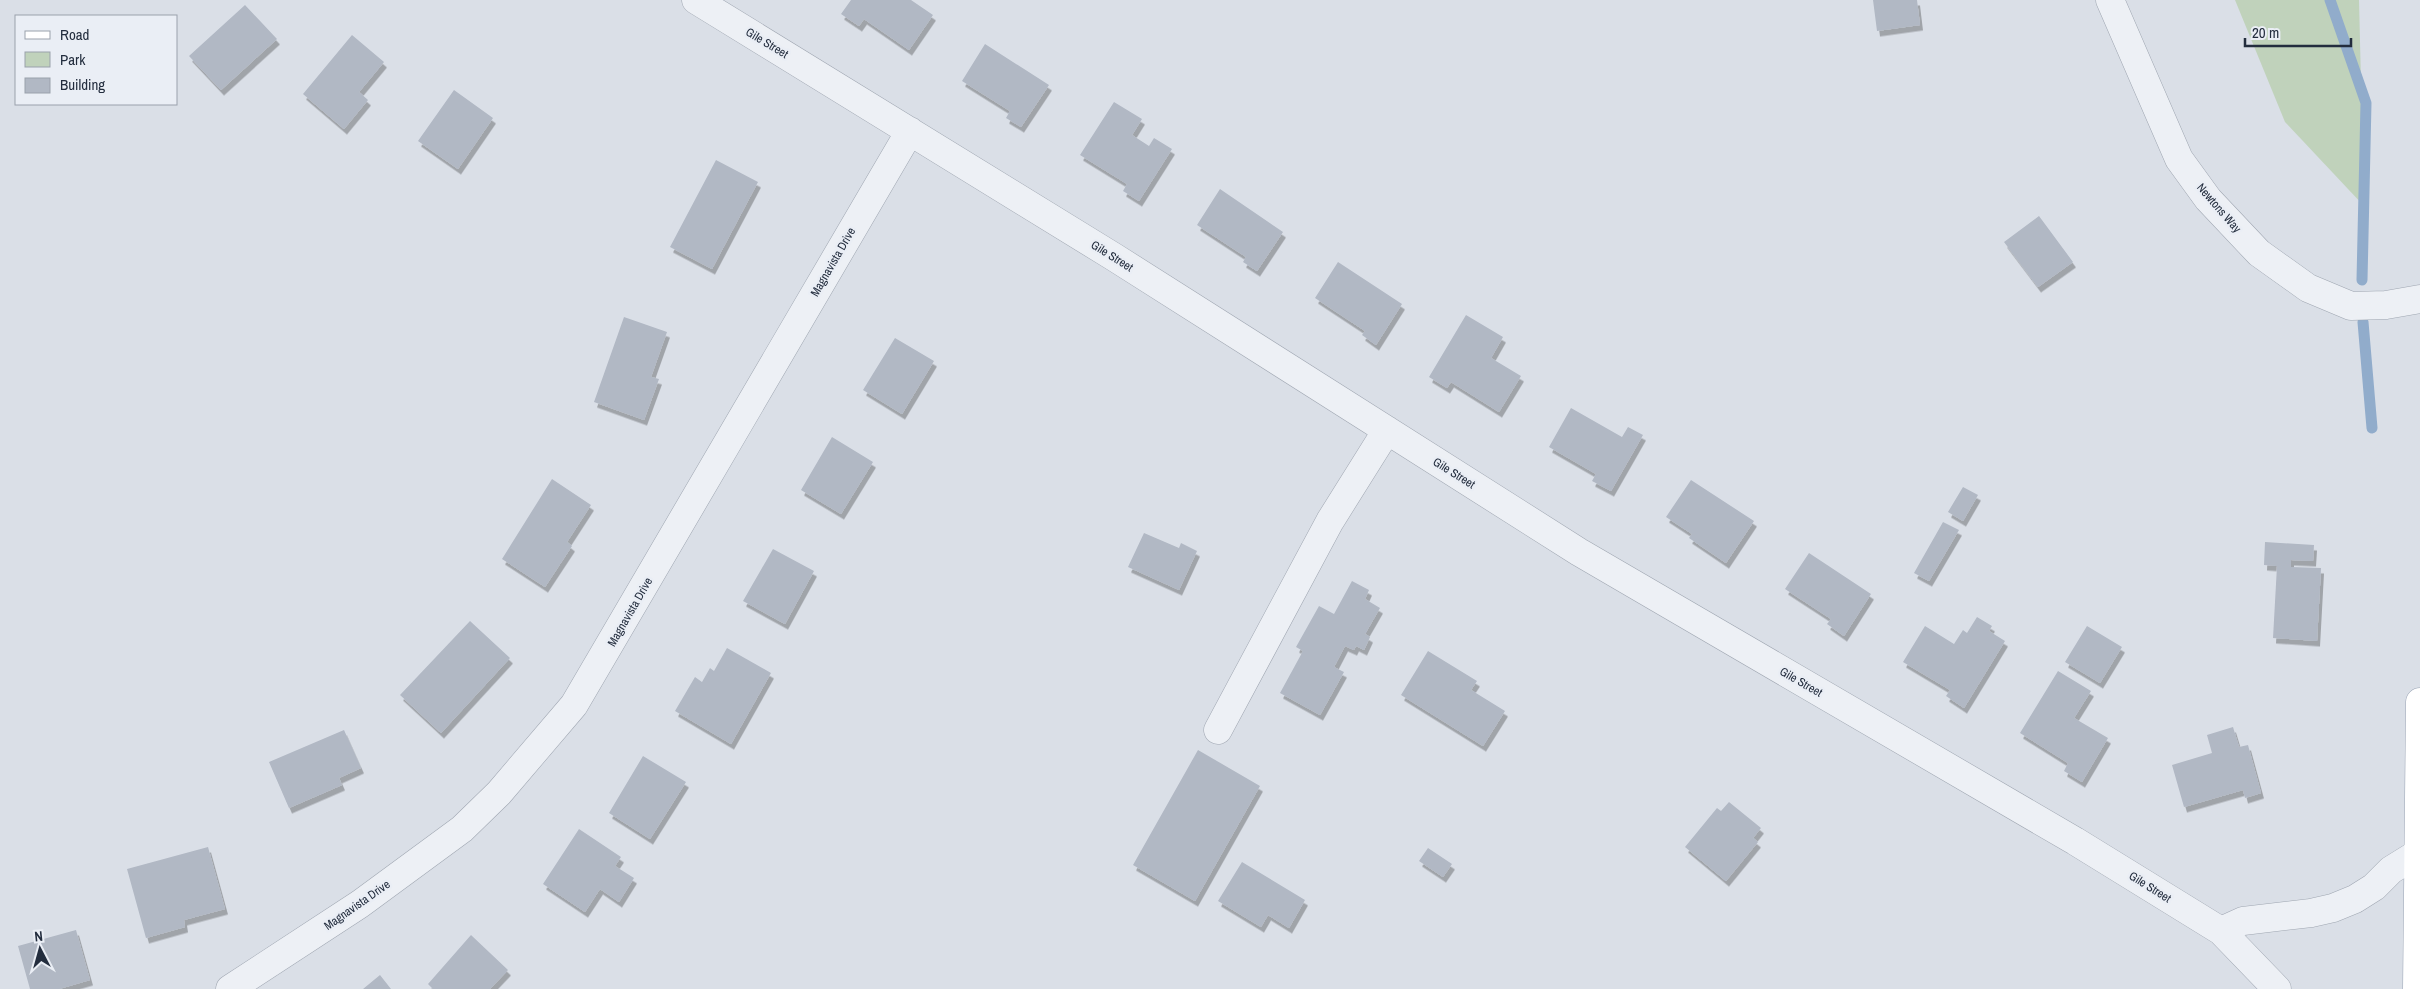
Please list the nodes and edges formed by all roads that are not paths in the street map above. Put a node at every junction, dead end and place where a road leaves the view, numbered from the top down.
1 (696, 0) edge
2 (2110, 0) edge
3 (910, 131) junction
4 (2420, 300) edge
5 (1387, 430) junction
6 (2420, 702) edge
7 (1218, 730) dead end
8 (2419, 854) edge
9 (2221, 931) junction
10 (230, 989) edge
11 (2278, 989) edge
12 (2417, 989) edge

1 - 3 street, Gile Street
2 - 4 street, Newtons Way
3 - 5 street, Gile Street
3 - 10 street, Magnavista Drive
5 - 7 street
5 - 9 street, Gile Street
6 - 8 main road
8 - 9 street
8 - 12 main road
9 - 11 street, Gile Street

